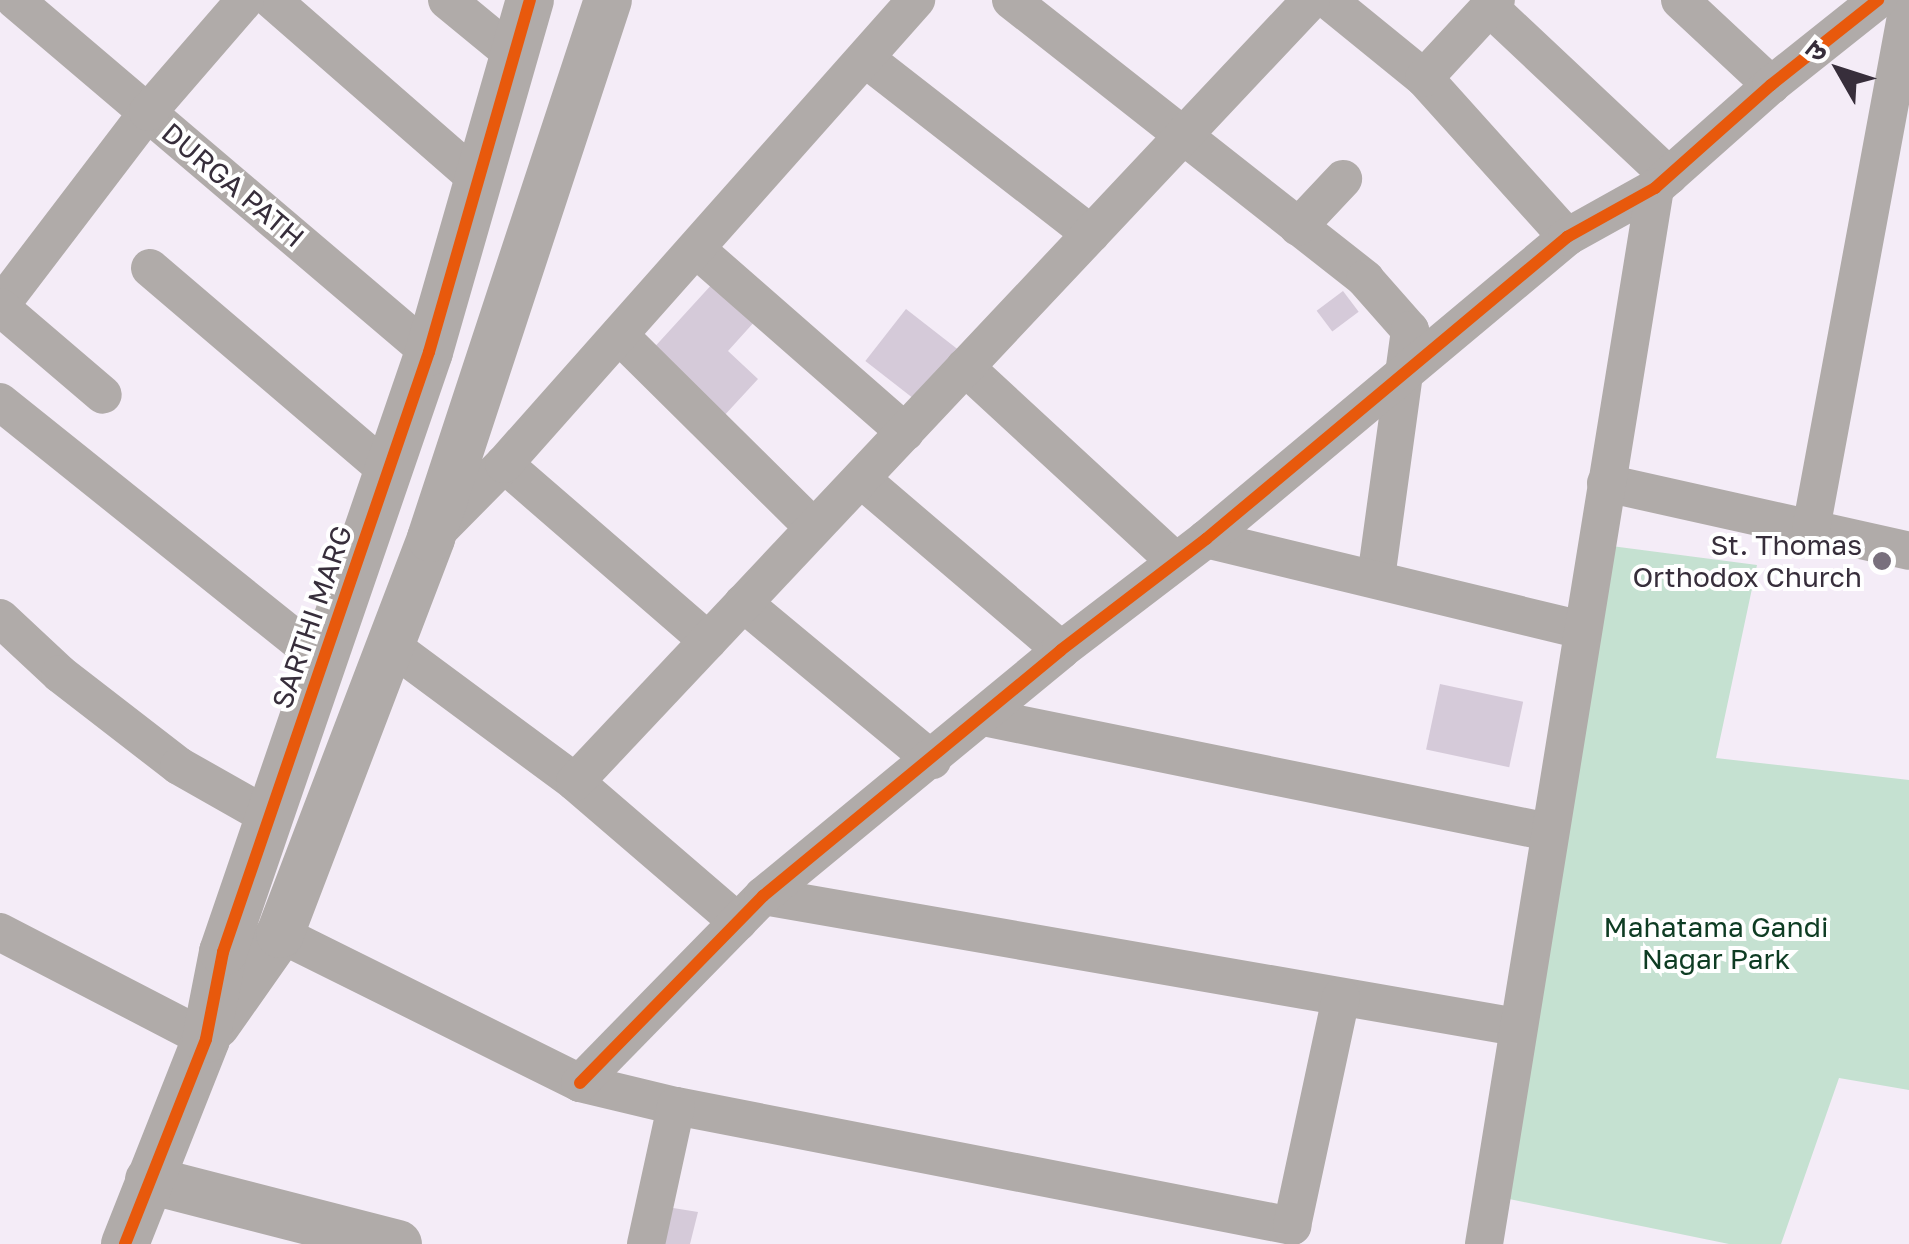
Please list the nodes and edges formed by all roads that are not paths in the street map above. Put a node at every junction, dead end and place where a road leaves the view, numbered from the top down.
1 (245, 0) edge
2 (272, 0) edge
3 (447, 0) edge
4 (530, 0) edge
5 (608, 0) edge
6 (916, 0) edge
7 (1011, 0) edge
8 (1311, 0) edge
9 (1328, 0) edge
10 (1680, 0) edge
11 (1493, 4) edge
12 (1888, 5) edge
13 (15, 7) edge
14 (514, 55) junction
15 (866, 59) junction
16 (1424, 78) junction
17 (1771, 86) junction
18 (148, 112) junction
19 (1185, 134) junction
20 (1343, 179) dead end
21 (478, 180) junction
22 (1662, 182) junction
23 (1298, 227) junction
24 (1091, 234) junction
25 (1567, 237) junction
26 (696, 249) junction
27 (150, 268) dead end
28 (0, 306) edge
29 (619, 334) junction
30 (431, 345) junction
31 (487, 368) junction
32 (964, 368) junction
33 (1406, 370) junction
34 (103, 395) dead end
35 (0, 402) edge
36 (905, 432) junction
37 (504, 464) junction
38 (388, 471) junction
39 (861, 479) junction
40 (1606, 484) junction
41 (814, 528) junction
42 (1811, 529) junction
43 (431, 538) junction
44 (1191, 550) junction
45 (1909, 552) edge
46 (1376, 578) junction
47 (743, 603) junction
48 (0, 618) edge
49 (1582, 630) junction
50 (708, 641) junction
51 (390, 645) junction
52 (1061, 650) junction
53 (322, 660) junction
54 (983, 717) junction
55 (932, 760) junction
56 (575, 782) junction
57 (270, 817) junction
58 (1549, 832) junction
59 (751, 909) junction
60 (0, 932) edge
61 (280, 934) junction
62 (1341, 997) junction
63 (1517, 1027) junction
64 (206, 1039) junction
65 (580, 1082) junction
66 (676, 1106) junction
67 (148, 1180) junction
68 (1212, 1227) edge
69 (125, 1244) edge
70 (398, 1244) edge
71 (646, 1244) edge
72 (1484, 1244) edge

1 - 18 street
2 - 21 street
3 - 14 street
4 - 14 street, SARTHI MARG
5 - 31 street
6 - 15 street
7 - 19 street
8 - 19 street
9 - 16 street
10 - 17 street
11 - 16 street
11 - 22 street
12 - 17 street
12 - 42 street
13 - 18 street, DURGA PATH
14 - 21 street, SARTHI MARG
15 - 24 street
15 - 26 street
16 - 25 street
17 - 22 street
18 - 28 street
18 - 30 street, DURGA PATH
19 - 23 street
19 - 24 street
20 - 23 street
21 - 30 street, SARTHI MARG
22 - 25 street
22 - 40 street
23 - 33 street
24 - 32 street
25 - 33 street
26 - 29 street
26 - 36 street
27 - 38 street
28 - 34 street
29 - 37 street
29 - 41 street
30 - 31 street
30 - 38 street, SARTHI MARG
31 - 43 street
32 - 36 street
32 - 44 street
33 - 44 street
33 - 46 street
35 - 53 street
36 - 39 street
37 - 43 street
37 - 50 street
38 - 53 street, SARTHI MARG
39 - 41 street
39 - 52 street
40 - 42 street
40 - 49 street
41 - 47 street
42 - 45 street
43 - 51 street
44 - 46 street
44 - 52 street
46 - 49 street
47 - 50 street
47 - 55 street
48 - 57 street
49 - 58 street
50 - 56 street
51 - 56 street
51 - 61 street
52 - 54 street
53 - 57 street, SARTHI MARG
54 - 55 street
54 - 58 street
55 - 59 street
56 - 59 street
57 - 64 street, SARTHI MARG
58 - 63 street
59 - 62 street
59 - 65 street
60 - 64 street
61 - 64 street
61 - 65 street
62 - 63 street
62 - 68 street
63 - 72 street
64 - 67 street, SARTHI MARG
65 - 66 street
66 - 68 street
66 - 71 street
67 - 69 street, SARTHI MARG
67 - 70 street

